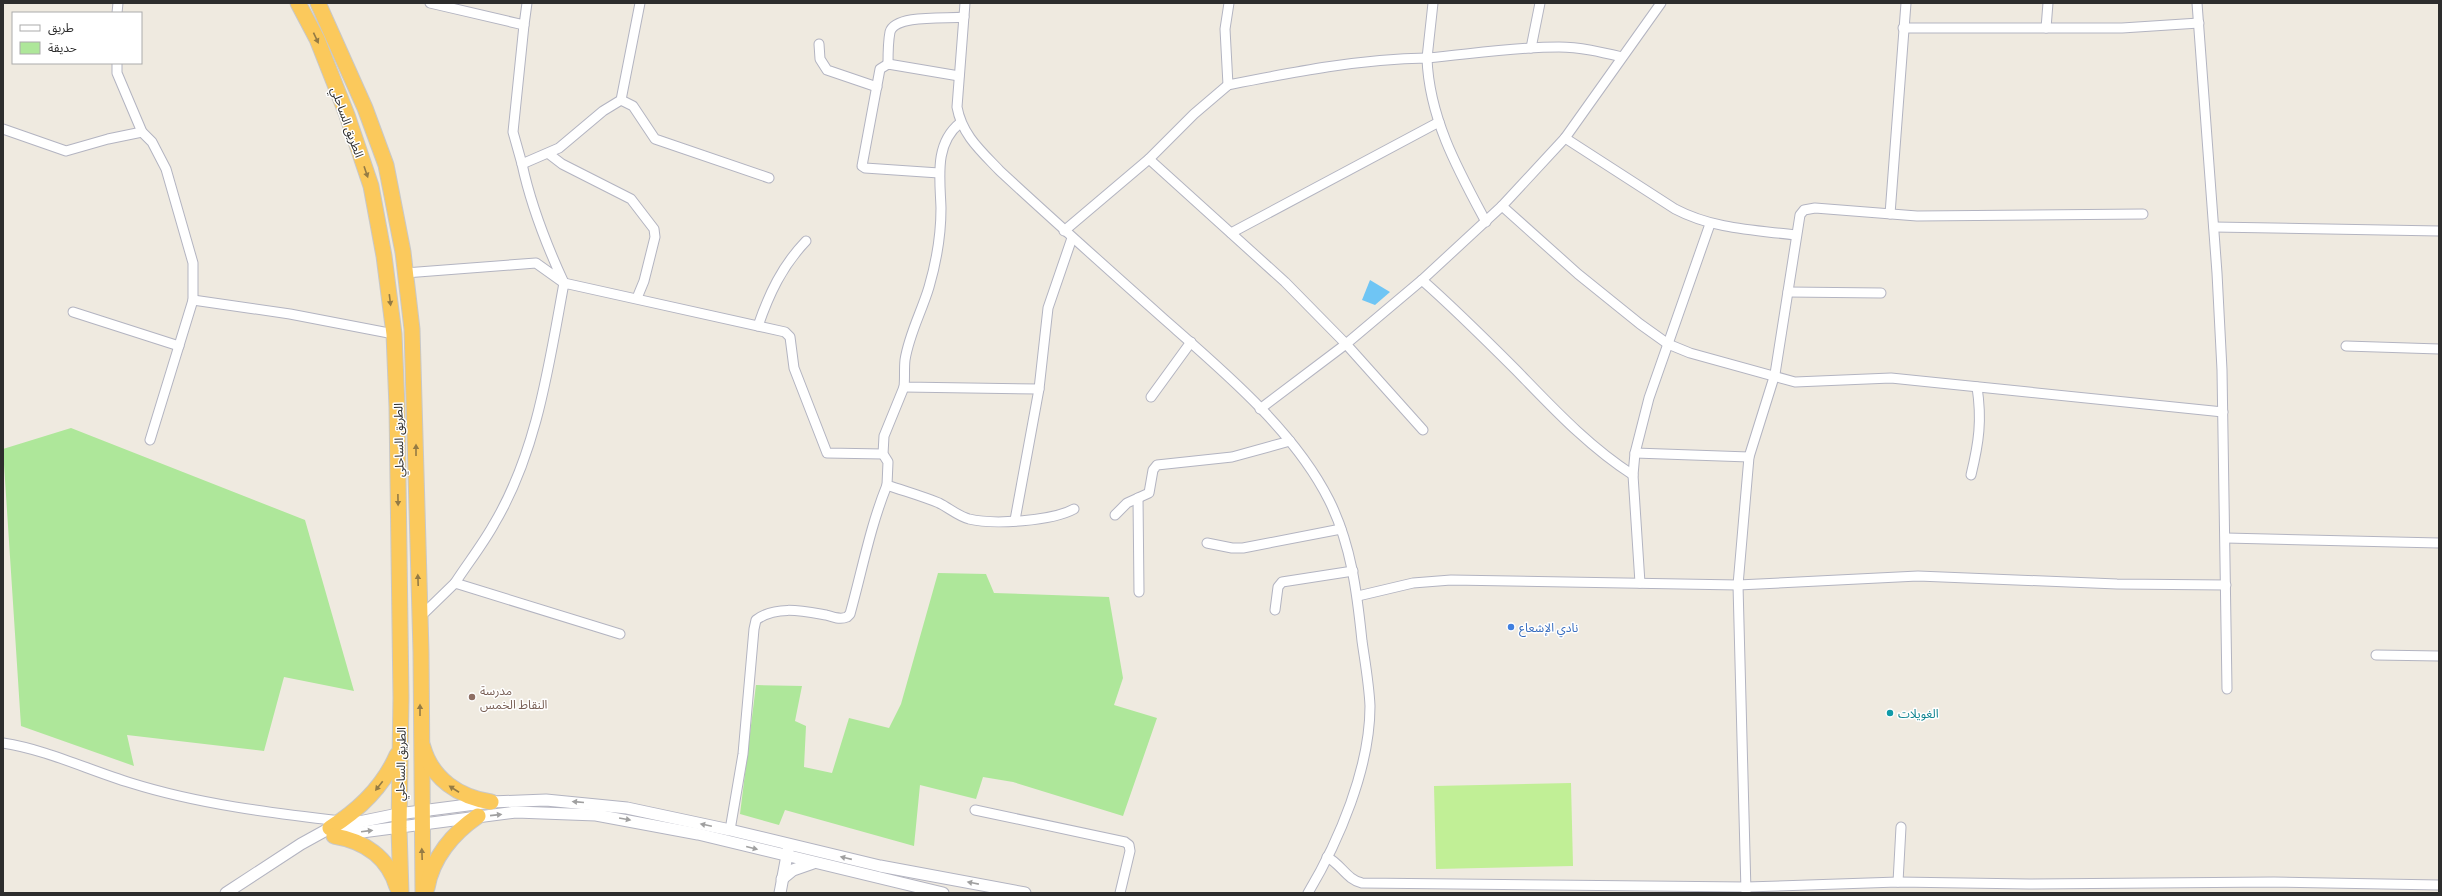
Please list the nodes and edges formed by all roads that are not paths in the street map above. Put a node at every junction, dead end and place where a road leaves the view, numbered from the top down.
1 (298, 3) edge
2 (318, 3) edge
3 (430, 3) edge
4 (527, 3) edge
5 (640, 3) edge
6 (965, 3) edge
7 (1229, 3) edge
8 (1433, 3) edge
9 (1540, 3) edge
10 (1661, 3) edge
11 (1906, 3) edge
12 (2048, 3) edge
13 (2197, 3) edge
14 (964, 17) junction
15 (2199, 23) junction
16 (524, 25) junction
17 (1903, 28) junction
18 (2046, 28) junction
19 (819, 44) dead end
20 (1531, 48) junction
21 (1622, 57) junction
22 (1427, 58) junction
23 (117, 64) edge
24 (888, 64) junction
25 (960, 76) junction
26 (1228, 85) junction
27 (876, 86) junction
28 (621, 100) junction
29 (1439, 122) junction
30 (960, 123) junction
31 (3, 129) edge
32 (142, 132) junction
33 (1565, 138) junction
34 (549, 154) junction
35 (1149, 159) junction
36 (522, 164) junction
37 (939, 173) junction
38 (769, 178) dead end
39 (1502, 206) junction
40 (1890, 214) junction
41 (2143, 214) dead end
42 (1486, 222) junction
43 (1710, 224) junction
44 (2214, 227) junction
45 (1064, 231) junction
46 (2439, 231) edge
47 (1231, 233) junction
48 (1795, 235) junction
49 (1072, 238) junction
50 (806, 241) dead end
51 (405, 273) junction
52 (1422, 280) junction
53 (564, 283) junction
54 (1788, 292) junction
55 (1881, 294) dead end
56 (637, 298) junction
57 (193, 300) junction
58 (73, 312) dead end
59 (758, 326) junction
60 (394, 334) junction
61 (1191, 342) junction
62 (1346, 344) junction
63 (1668, 344) junction
64 (179, 346) junction
65 (2346, 346) dead end
66 (2439, 349) edge
67 (1775, 374) junction
68 (904, 387) junction
69 (1977, 387) junction
70 (1040, 389) junction
71 (1151, 397) dead end
72 (1260, 409) junction
73 (2223, 412) junction
74 (1423, 430) dead end
75 (150, 440) dead end
76 (1290, 441) junction
77 (1635, 452) junction
78 (883, 454) junction
79 (1749, 457) junction
80 (1971, 474) dead end
81 (1633, 475) junction
82 (887, 485) junction
83 (1138, 498) junction
84 (1074, 509) dead end
85 (1115, 516) dead end
86 (1015, 520) junction
87 (1341, 528) junction
88 (2226, 538) junction
89 (1207, 543) dead end
90 (2439, 543) edge
91 (1353, 571) junction
92 (455, 582) junction
93 (1640, 583) junction
94 (1738, 584) junction
95 (2226, 585) junction
96 (1140, 592) dead end
97 (1358, 596) junction
98 (1275, 610) dead end
99 (419, 618) junction
100 (620, 634) dead end
101 (2376, 654) dead end
102 (2439, 656) edge
103 (2227, 689) dead end
104 (420, 734) junction
105 (3, 743) edge
106 (398, 752) junction
107 (491, 802) junction
108 (976, 810) dead end
109 (478, 816) junction
110 (421, 818) junction
111 (399, 821) junction
112 (1901, 827) dead end
113 (335, 828) junction
114 (730, 830) junction
115 (789, 844) junction
116 (768, 852) junction
117 (786, 856) junction
118 (1327, 857) junction
119 (815, 863) junction
120 (1323, 866) junction
121 (782, 879) junction
122 (1898, 882) junction
123 (2439, 885) edge
124 (1746, 890) edge
125 (226, 893) edge
126 (400, 893) edge
127 (425, 893) edge
128 (780, 893) edge
129 (944, 893) edge
130 (1025, 893) edge
131 (1120, 893) edge
132 (1308, 893) edge
133 (1315, 893) edge

1 -> 60 highway, الطريق الساحلي
2 - 51 highway, الطريق الساحلي
3 - 16 street
4 - 16 street
5 - 28 street
6 - 14 street
7 - 26 street
8 - 22 street
9 - 20 street
10 - 21 street
11 - 17 street
12 - 18 street
13 - 15 street
14 - 24 street
14 - 25 street
15 - 18 street
15 - 44 street
16 - 36 street
17 - 18 street
17 - 40 street
19 - 27 street
20 - 21 street
20 - 22 street
21 - 33 street
22 - 26 street
22 - 29 street
23 - 32 street
24 - 25 street
24 - 27 street
25 - 30 street
26 - 35 street
27 - 37 street
28 - 34 street
28 - 38 street
29 - 42 street
29 - 47 street
30 - 37 street
30 - 45 street
31 - 32 street
32 - 57 street
33 - 39 street
33 - 43 street
34 - 36 street
34 - 56 street
35 - 45 street
35 - 47 street
36 - 53 street
37 - 68 street
39 - 42 street
39 - 63 street
40 - 41 street
40 - 48 street
42 - 52 street
43 - 48 street
43 - 63 street
44 - 46 street
44 - 73 street
45 - 49 street
47 - 62 street
48 - 54 street
49 - 61 street
49 - 70 street
50 - 59 street
51 - 53 street
99 -> 51 highway, الطريق الساحلي
52 - 62 street
52 - 81 street
53 - 56 street
53 - 92 street
54 - 55 street
54 - 67 street
56 - 59 street
57 - 60 street
57 - 64 street
58 - 64 street
59 - 78 street
60 -> 106 highway, الطريق الساحلي
61 - 71 street
61 - 72 street
62 - 72 street
62 - 74 street
63 - 67 street
63 - 77 street
64 - 75 street
65 - 66 street
67 - 69 street
67 - 79 street
68 - 70 street
68 - 78 street
69 - 73 street
69 - 80 street
70 - 86 street
72 - 76 street
73 - 88 street
76 - 83 street
76 - 87 street
77 - 79 street
77 - 81 street
78 - 82 street
79 - 94 street
81 - 93 street
82 - 86 street
82 - 114 street
83 - 85 street
83 - 96 street
84 - 86 street
87 - 89 street
87 - 91 street
88 - 90 street
88 - 95 street
91 - 97 street
91 - 98 street
92 - 99 street
92 - 100 street
93 - 94 street
93 - 97 street
94 - 95 street
94 - 124 street
95 - 103 street
97 - 118 street
104 -> 99 highway, الطريق الساحلي
101 - 102 street
107 -> 104 highway
104 - 110 highway, الطريق الساحلي
105 - 113 street
106 - 111 highway, الطريق الساحلي
106 -> 113 highway
107 - 110 street
114 -> 107 street
108 - 131 street
109 - 110 street
109 -> 116 street
109 - 127 highway
110 - 111 street
127 -> 110 highway, الطريق الساحلي
111 - 113 street
111 - 126 highway, الطريق الساحلي
112 - 122 street
113 - 125 street
113 - 126 highway
114 - 115 street
115 - 117 street
130 -> 115 street
116 - 117 street
116 - 121 street
117 - 119 street
117 - 121 street
118 - 120 street
118 - 124 street
119 - 121 street
119 - 129 street
120 - 132 street
120 - 133 street
121 - 128 street
122 - 123 street
122 - 124 street

